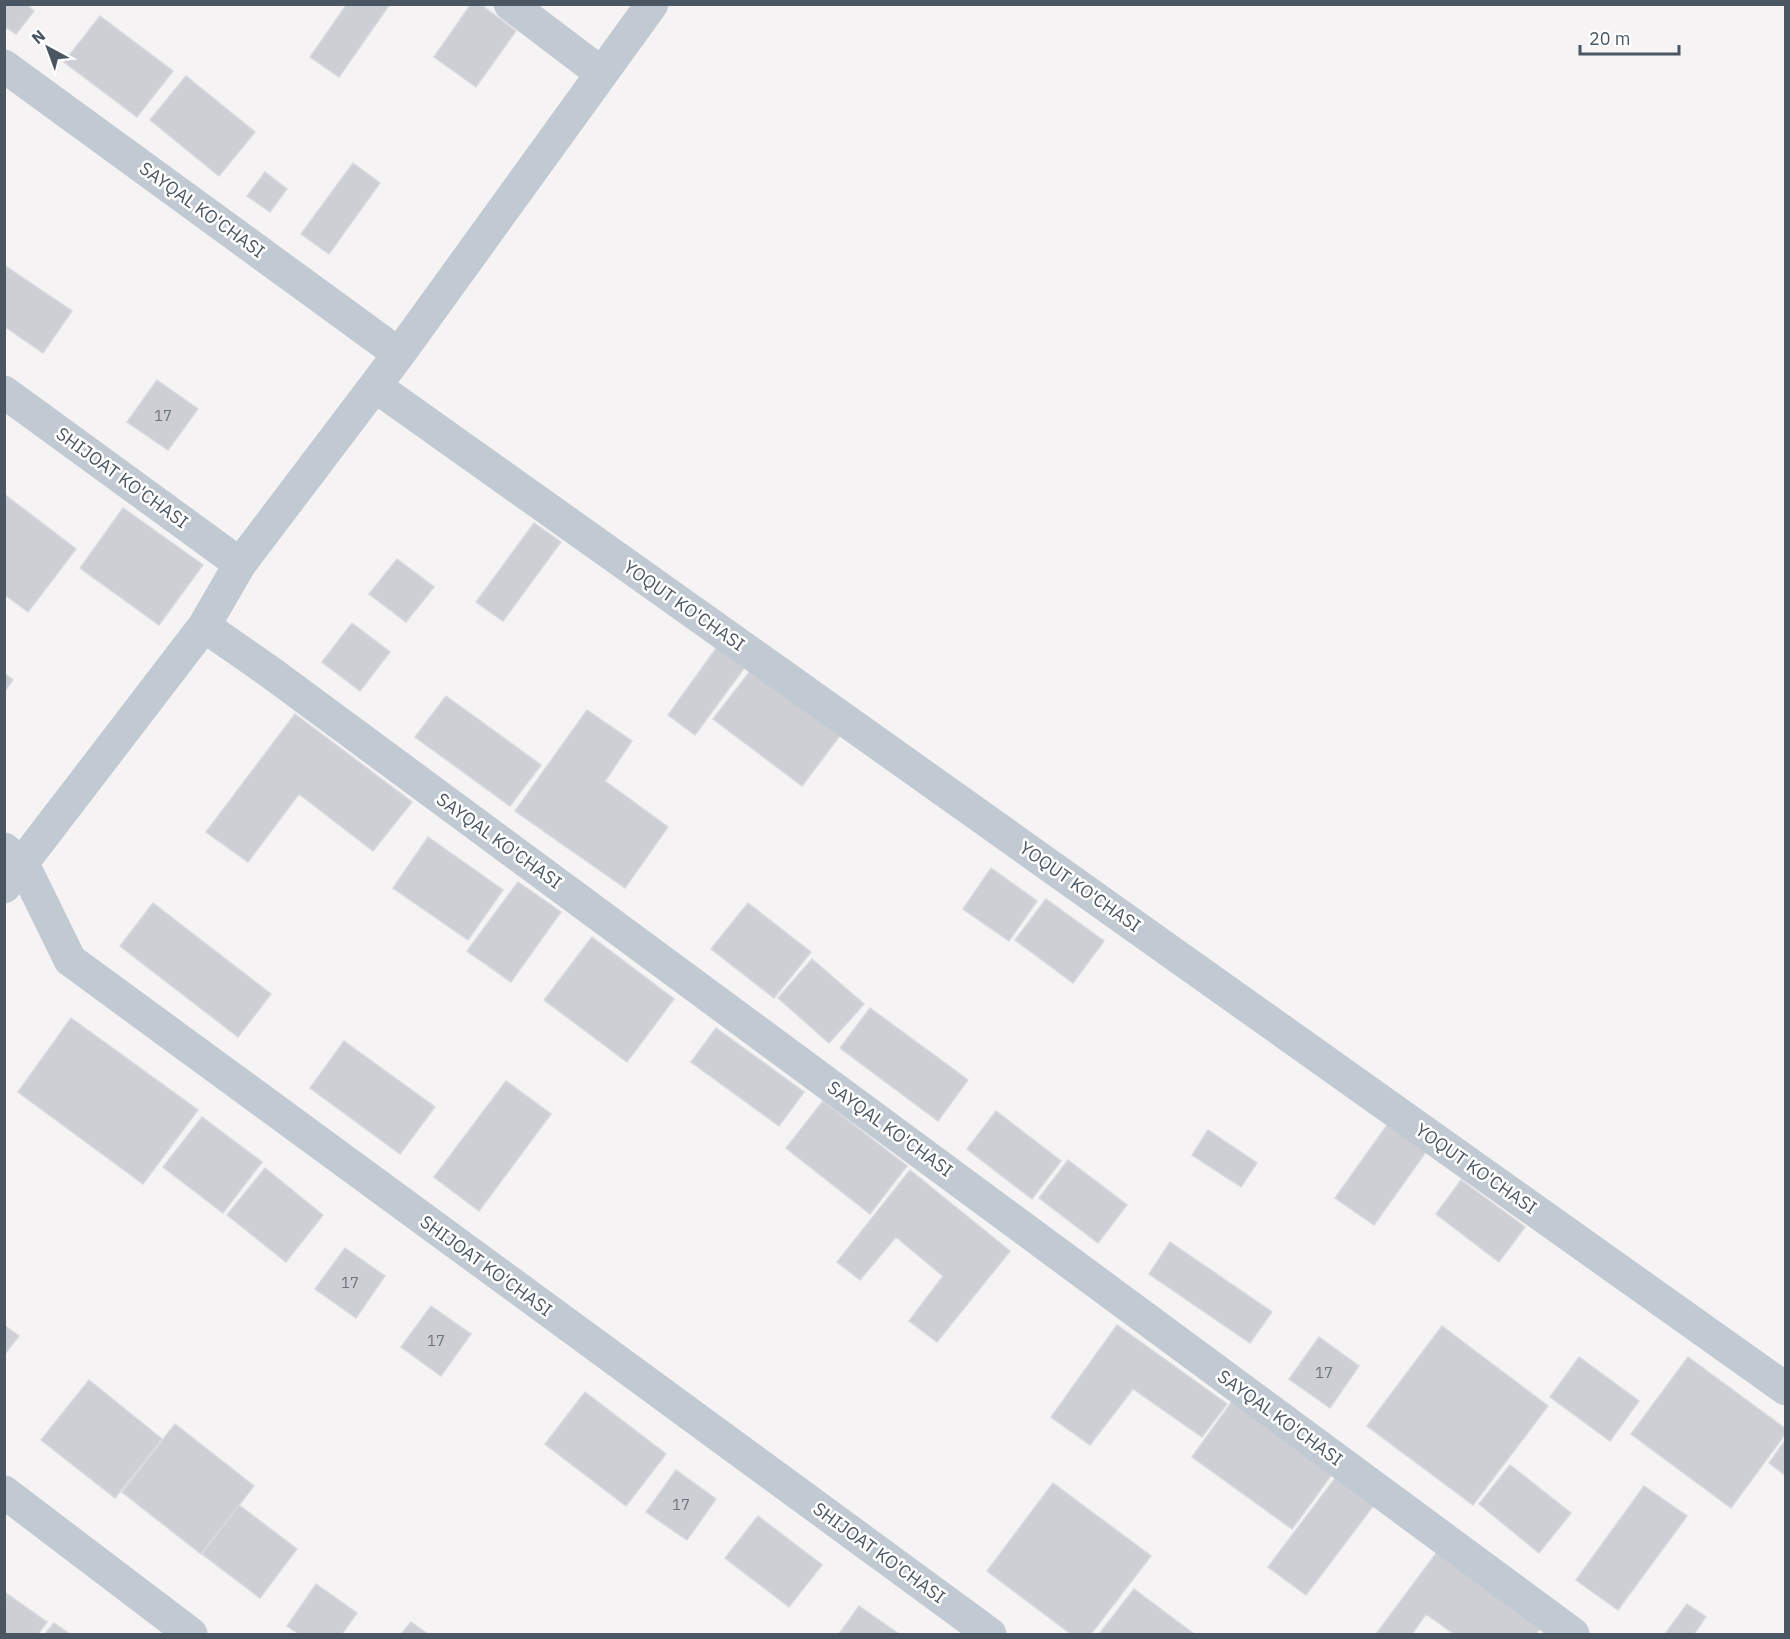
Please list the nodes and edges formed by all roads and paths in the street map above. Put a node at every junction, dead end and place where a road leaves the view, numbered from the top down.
1 (510, 4) edge
2 (651, 4) edge
3 (4, 66) edge
4 (602, 73) junction
5 (399, 354) junction
6 (375, 386) junction
7 (4, 392) edge
8 (240, 564) junction
9 (204, 626) junction
10 (11, 867) edge
11 (1785, 1389) edge
12 (4, 1492) edge
13 (191, 1635) edge
14 (990, 1635) edge
15 (1573, 1635) edge

1 - 4 street
2 - 4 street
3 - 5 street, SAYQAL KO'CHASI
4 - 5 street
5 - 6 street
6 - 8 street
6 - 11 street, YOQUT KO'CHASI
7 - 8 street, SHIJOAT KO'CHASI
8 - 9 street
9 - 10 street
9 - 15 street, SAYQAL KO'CHASI
10 - 14 street, SHIJOAT KO'CHASI
12 - 13 street

